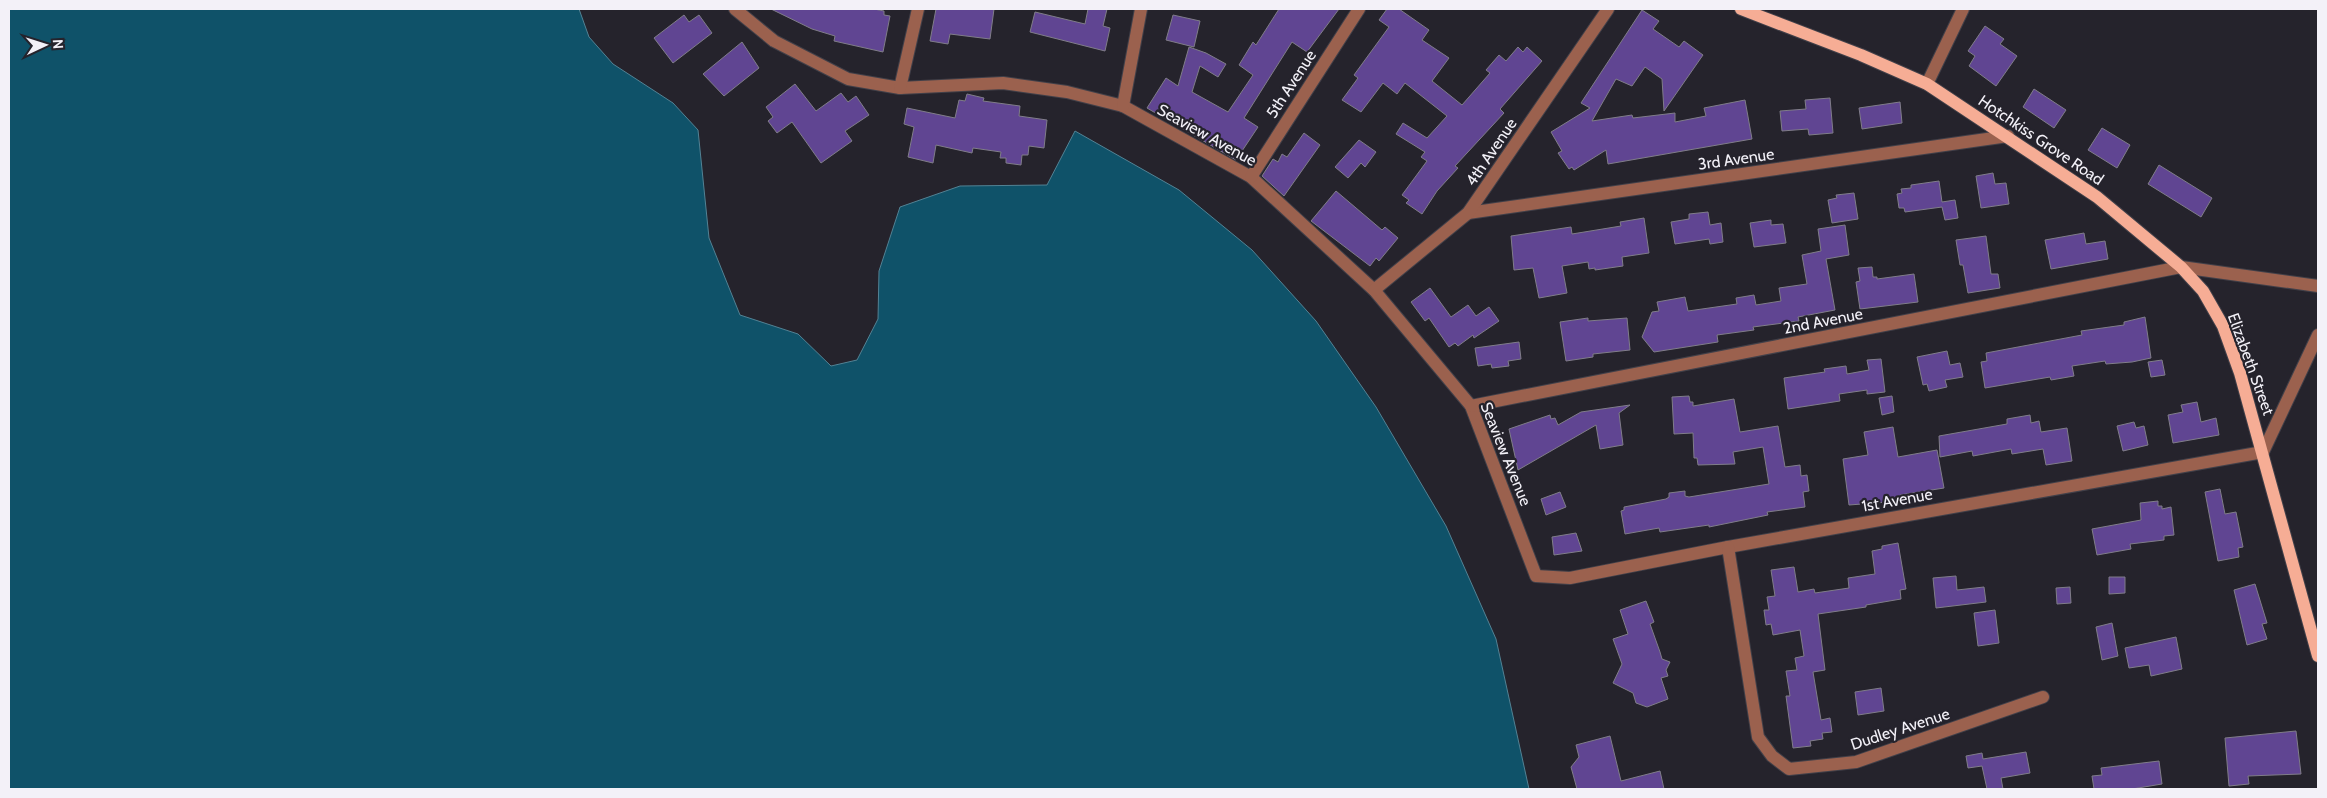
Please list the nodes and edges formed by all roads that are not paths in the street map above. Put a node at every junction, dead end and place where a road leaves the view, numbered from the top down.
1 (735, 9) edge
2 (918, 9) edge
3 (1141, 9) edge
4 (1359, 9) edge
5 (1608, 9) edge
6 (1741, 9) edge
7 (1963, 9) edge
8 (1927, 84) junction
9 (900, 88) junction
10 (1123, 106) junction
11 (2008, 136) junction
12 (1251, 177) junction
13 (1468, 213) junction
14 (2181, 267) junction
15 (2318, 286) edge
16 (1374, 290) junction
17 (2318, 335) edge
18 (1472, 406) junction
19 (2263, 452) junction
20 (1728, 547) junction
21 (1536, 576) joint
22 (2318, 656) edge
23 (2043, 697) dead end

1 - 9 street, Seaview Avenue
2 - 9 street
3 - 10 street
4 - 12 street, 5th Avenue
5 - 13 street, 4th Avenue
6 - 8 main road, Hotchkiss Grove Road
7 - 8 street
8 - 11 main road, Hotchkiss Grove Road
9 - 10 street, Seaview Avenue
10 - 12 street, Seaview Avenue
11 - 13 street, 3rd Avenue
11 - 14 main road, Hotchkiss Grove Road
12 - 16 street, Seaview Avenue
13 - 16 street, 4th Avenue
14 - 15 street
14 - 18 street, 2nd Avenue
14 - 19 main road, Elizabeth Street
16 - 18 street, Seaview Avenue
17 - 19 street, Elizabeth Street
18 - 21 street, Seaview Avenue
19 - 20 street, 1st Avenue
19 - 22 main road, Elizabeth Street
20 - 21 street, 1st Avenue
20 - 23 street, Dudley Avenue

